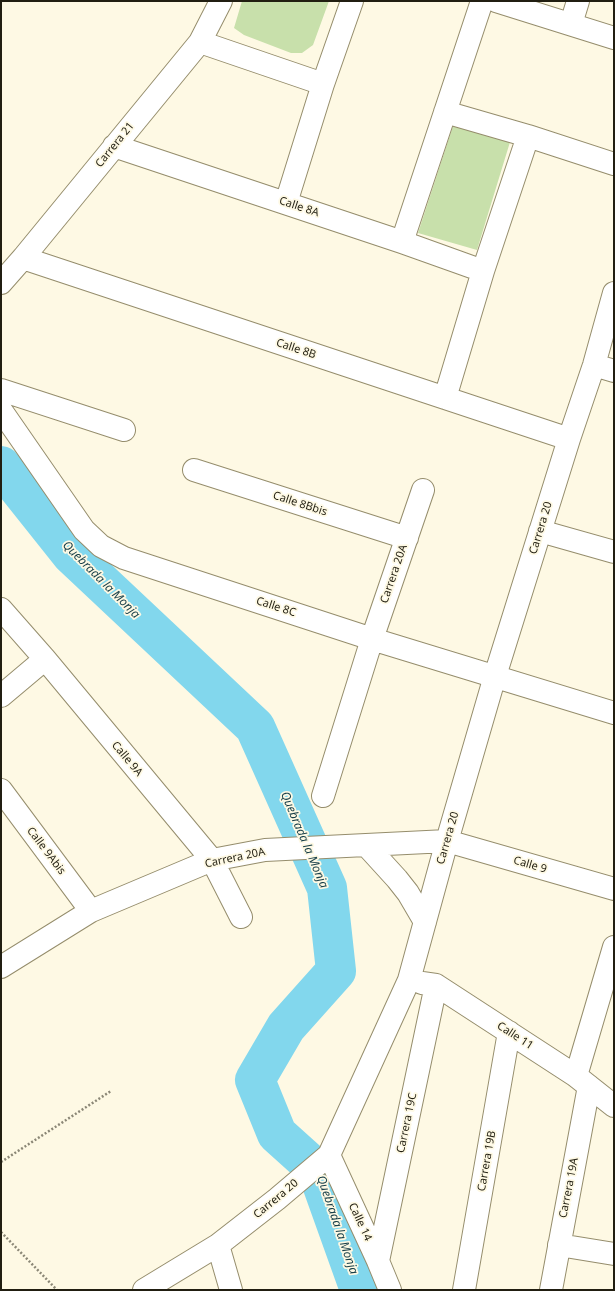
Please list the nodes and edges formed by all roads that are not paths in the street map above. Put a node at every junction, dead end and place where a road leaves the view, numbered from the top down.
1 (221, 1) edge
2 (352, 1) edge
3 (482, 1) edge
4 (496, 1) edge
5 (578, 1) edge
6 (571, 24) junction
7 (614, 38) edge
8 (200, 42) junction
9 (323, 84) junction
10 (445, 112) junction
11 (528, 136) junction
12 (114, 146) junction
13 (614, 164) edge
14 (286, 203) junction
15 (402, 242) junction
16 (23, 258) junction
17 (483, 272) junction
18 (1, 283) edge
19 (614, 293) edge
20 (604, 368) edge
21 (1, 390) edge
22 (445, 398) junction
23 (1, 410) edge
24 (124, 430) dead end
25 (569, 438) junction
26 (194, 470) dead end
27 (423, 490) dead end
28 (540, 531) junction
29 (407, 538) junction
30 (614, 552) edge
31 (1, 609) edge
32 (372, 639) junction
33 (44, 659) junction
34 (495, 676) junction
35 (1, 696) edge
36 (614, 712) edge
37 (3, 796) edge
38 (323, 796) dead end
39 (447, 841) junction
40 (359, 845) junction
41 (212, 860) junction
42 (614, 889) edge
43 (91, 911) junction
44 (241, 917) dead end
45 (424, 922) junction
46 (614, 947) edge
47 (1, 967) edge
48 (409, 980) junction
49 (436, 985) junction
50 (510, 1032) junction
51 (583, 1081) junction
52 (614, 1106) edge
53 (321, 1161) junction
54 (218, 1245) junction
55 (559, 1245) junction
56 (614, 1254) edge
57 (378, 1261) junction
58 (144, 1290) edge
59 (231, 1290) edge
60 (390, 1290) edge
61 (464, 1290) edge
62 (551, 1290) edge

1 - 8 street, Carrera 21
2 - 9 street
3 - 10 street
4 - 6 street
5 - 6 street
6 - 7 street
8 - 9 street
8 - 12 street, Carrera 21
9 - 14 street
10 - 11 street
10 - 15 street
11 - 13 street
11 - 17 street
12 - 14 street, Calle 8A
12 - 16 street, Carrera 21
14 - 15 street, Calle 8A
15 - 17 street, Calle 8A
16 - 18 street, Carrera 21
16 - 22 street, Calle 8B
17 - 22 street
19 - 20 street, Carrera 20
20 - 25 street, Carrera 20
21 - 24 street
22 - 25 street, Calle 8B
23 - 32 street, Calle 8C
25 - 28 street, Carrera 20
26 - 29 street, Calle 8Bbis
27 - 29 street, Carrera 20A
28 - 30 street
28 - 34 street, Carrera 20
29 - 32 street, Carrera 20A
31 - 33 street, Calle 9A
32 - 34 street, Calle 8C
32 - 38 street, Carrera 20A
33 - 35 street
33 - 41 street, Calle 9A
34 - 36 street, Calle 8C
34 - 39 street, Carrera 20
37 - 43 street, Calle 9Abis
39 - 40 street, Carrera 20A
39 - 42 street, Calle 9
39 - 45 street, Carrera 20
40 - 41 street, Carrera 20A
40 - 45 street
41 - 43 street, Carrera 20A
41 - 44 street, Calle 9A
43 - 47 street, Carrera 20A
45 - 48 street, Carrera 20
46 - 51 street, Carrera 19A
48 - 49 street, Calle 11
48 - 53 street, Carrera 20
49 - 50 street, Calle 11
49 - 57 street, Carrera 19C
50 - 51 street, Calle 11
50 - 61 street, Carrera 19B
51 - 52 street, Calle 11
51 - 55 street, Carrera 19A
53 - 54 street, Carrera 20
53 - 57 street, Calle 14
54 - 58 street, Carrera 20
54 - 59 street
55 - 56 street
55 - 62 street, Carrera 19A
57 - 60 street, Calle 14

